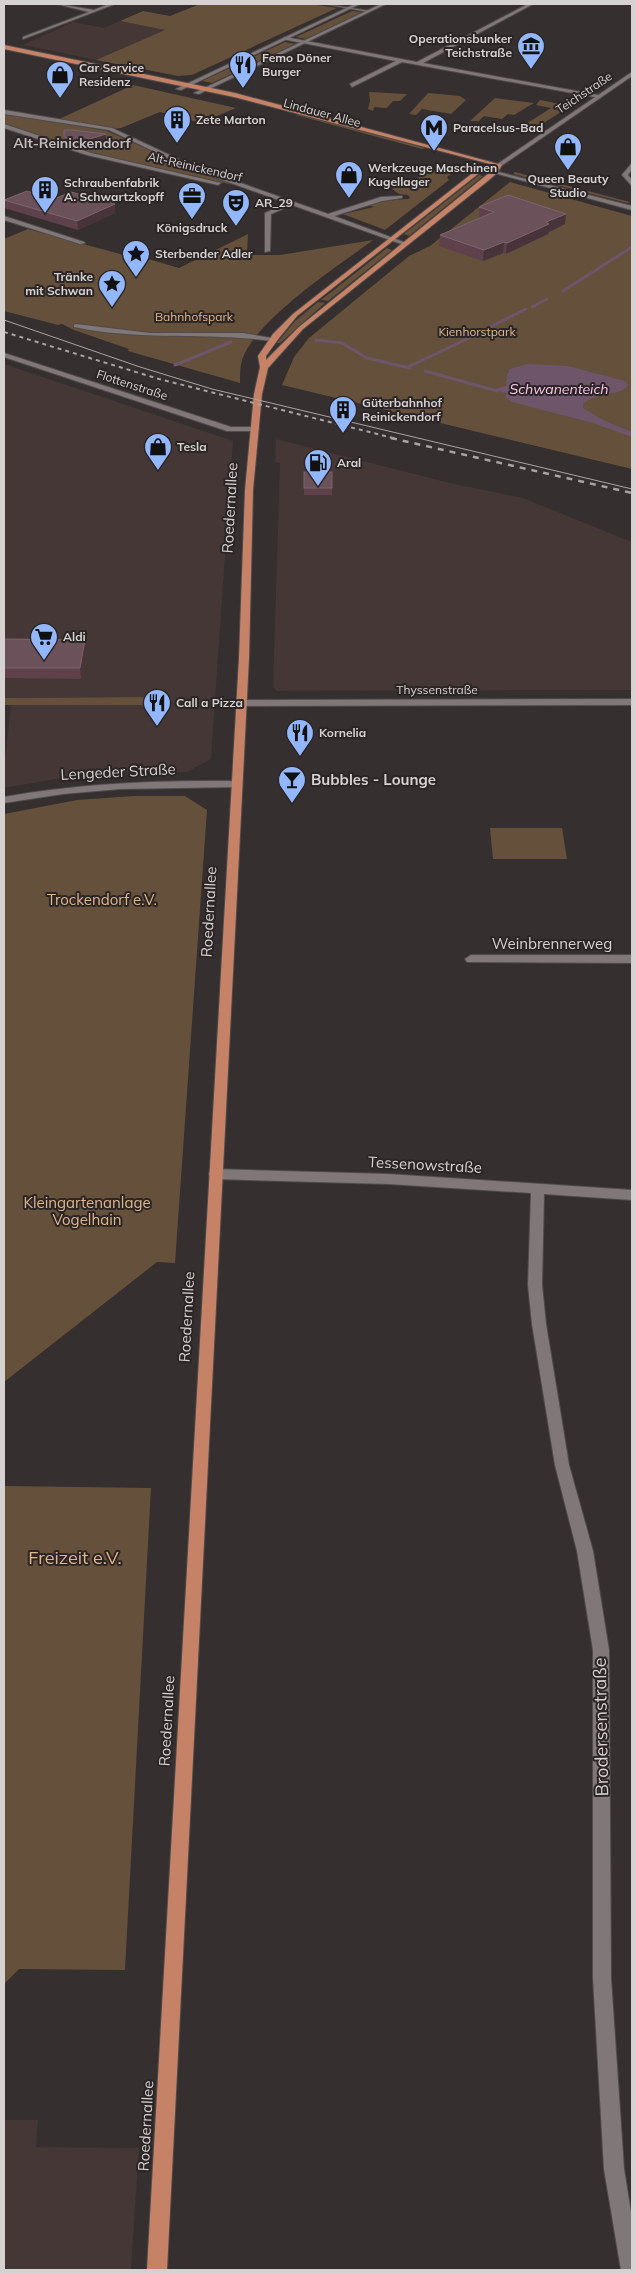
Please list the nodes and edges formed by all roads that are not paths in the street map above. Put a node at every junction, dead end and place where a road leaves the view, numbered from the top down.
1 (59, 4) edge
2 (113, 4) edge
3 (328, 4) edge
4 (358, 4) edge
5 (384, 4) edge
6 (532, 4) edge
7 (350, 8) junction
8 (92, 11) junction
9 (368, 11) junction
10 (25, 38) dead end
11 (284, 39) junction
12 (302, 42) junction
13 (4, 47) edge
14 (4, 52) edge
15 (400, 61) junction
16 (417, 64) junction
17 (632, 74) edge
18 (188, 85) junction
19 (352, 85) dead end
20 (206, 88) junction
21 (179, 89) junction
22 (197, 93) junction
23 (598, 97) junction
24 (4, 112) edge
25 (4, 126) edge
26 (16, 130) junction
27 (4, 134) edge
28 (500, 165) junction
29 (632, 165) edge
30 (510, 168) dead end
31 (485, 169) junction
32 (496, 172) junction
33 (526, 172) dead end
34 (566, 182) dead end
35 (632, 184) edge
36 (574, 185) dead end
37 (267, 194) junction
38 (400, 197) dead end
39 (632, 200) edge
40 (293, 203) junction
41 (632, 207) edge
42 (328, 216) junction
43 (4, 218) edge
44 (390, 240) junction
45 (82, 243) dead end
46 (406, 244) junction
47 (267, 251) dead end
48 (76, 326) dead end
49 (273, 339) junction
50 (4, 354) edge
51 (264, 367) junction
52 (255, 429) junction
53 (632, 702) edge
54 (241, 703) junction
55 (236, 784) junction
56 (4, 800) edge
57 (471, 959) dead end
58 (632, 959) edge
59 (215, 1174) junction
60 (538, 1188) junction
61 (632, 1195) edge
62 (157, 2270) edge
63 (631, 2270) edge

1 - 8 street
2 - 8 street
3 - 7 street
4 - 7 street
5 - 9 street
6 - 16 street
7 - 9 street
7 - 11 street
8 - 10 street
9 - 12 street
11 - 12 street
11 - 18 street
12 - 15 street
12 - 20 street
13 - 18 main road, Lindauer Allee
14 - 21 main road, Lindauer Allee
15 - 16 street
15 - 19 street
16 - 23 street
17 - 23 street, Teichstraße
18 - 20 main road, Lindauer Allee
18 - 21 street
20 - 22 street
20 - 28 main road, Lindauer Allee
21 - 22 main road, Lindauer Allee
22 - 31 main road, Lindauer Allee
23 - 28 street, Teichstraße
24 - 37 street, Alt-Reinickendorf
25 - 26 street, Alt-Reinickendorf
26 - 27 street
26 - 37 street, Alt-Reinickendorf
28 - 30 street, Lindauer Allee
28 - 31 main road
28 - 32 main road
29 - 35 street
31 - 32 street, Lindauer Allee
31 - 44 main road, Roedernallee
32 - 41 street, Lindauer Allee
32 - 46 main road
33 - 34 street
36 - 39 street
37 - 40 street, Alt-Reinickendorf
38 - 42 street
40 - 42 street, Alt-Reinickendorf
40 - 47 street
42 - 44 street, Alt-Reinickendorf
43 - 45 street
44 - 46 street, Alt-Reinickendorf
44 - 49 main road, Roedernallee
46 - 51 main road
48 - 49 street
49 - 51 main road, Roedernallee
50 - 52 street, Flottenstraße
51 - 52 main road, Roedernallee
52 - 54 main road, Roedernallee
53 - 54 street, Thyssenstraße
54 - 55 main road, Roedernallee
55 - 56 street, Lengeder Straße
55 - 59 main road, Roedernallee
57 - 58 street, Weinbrennerweg
59 - 60 street, Tessenowstraße
59 - 62 main road, Roedernallee
60 - 61 street, Tessenowstraße
60 - 63 street, Brodersenstraße

